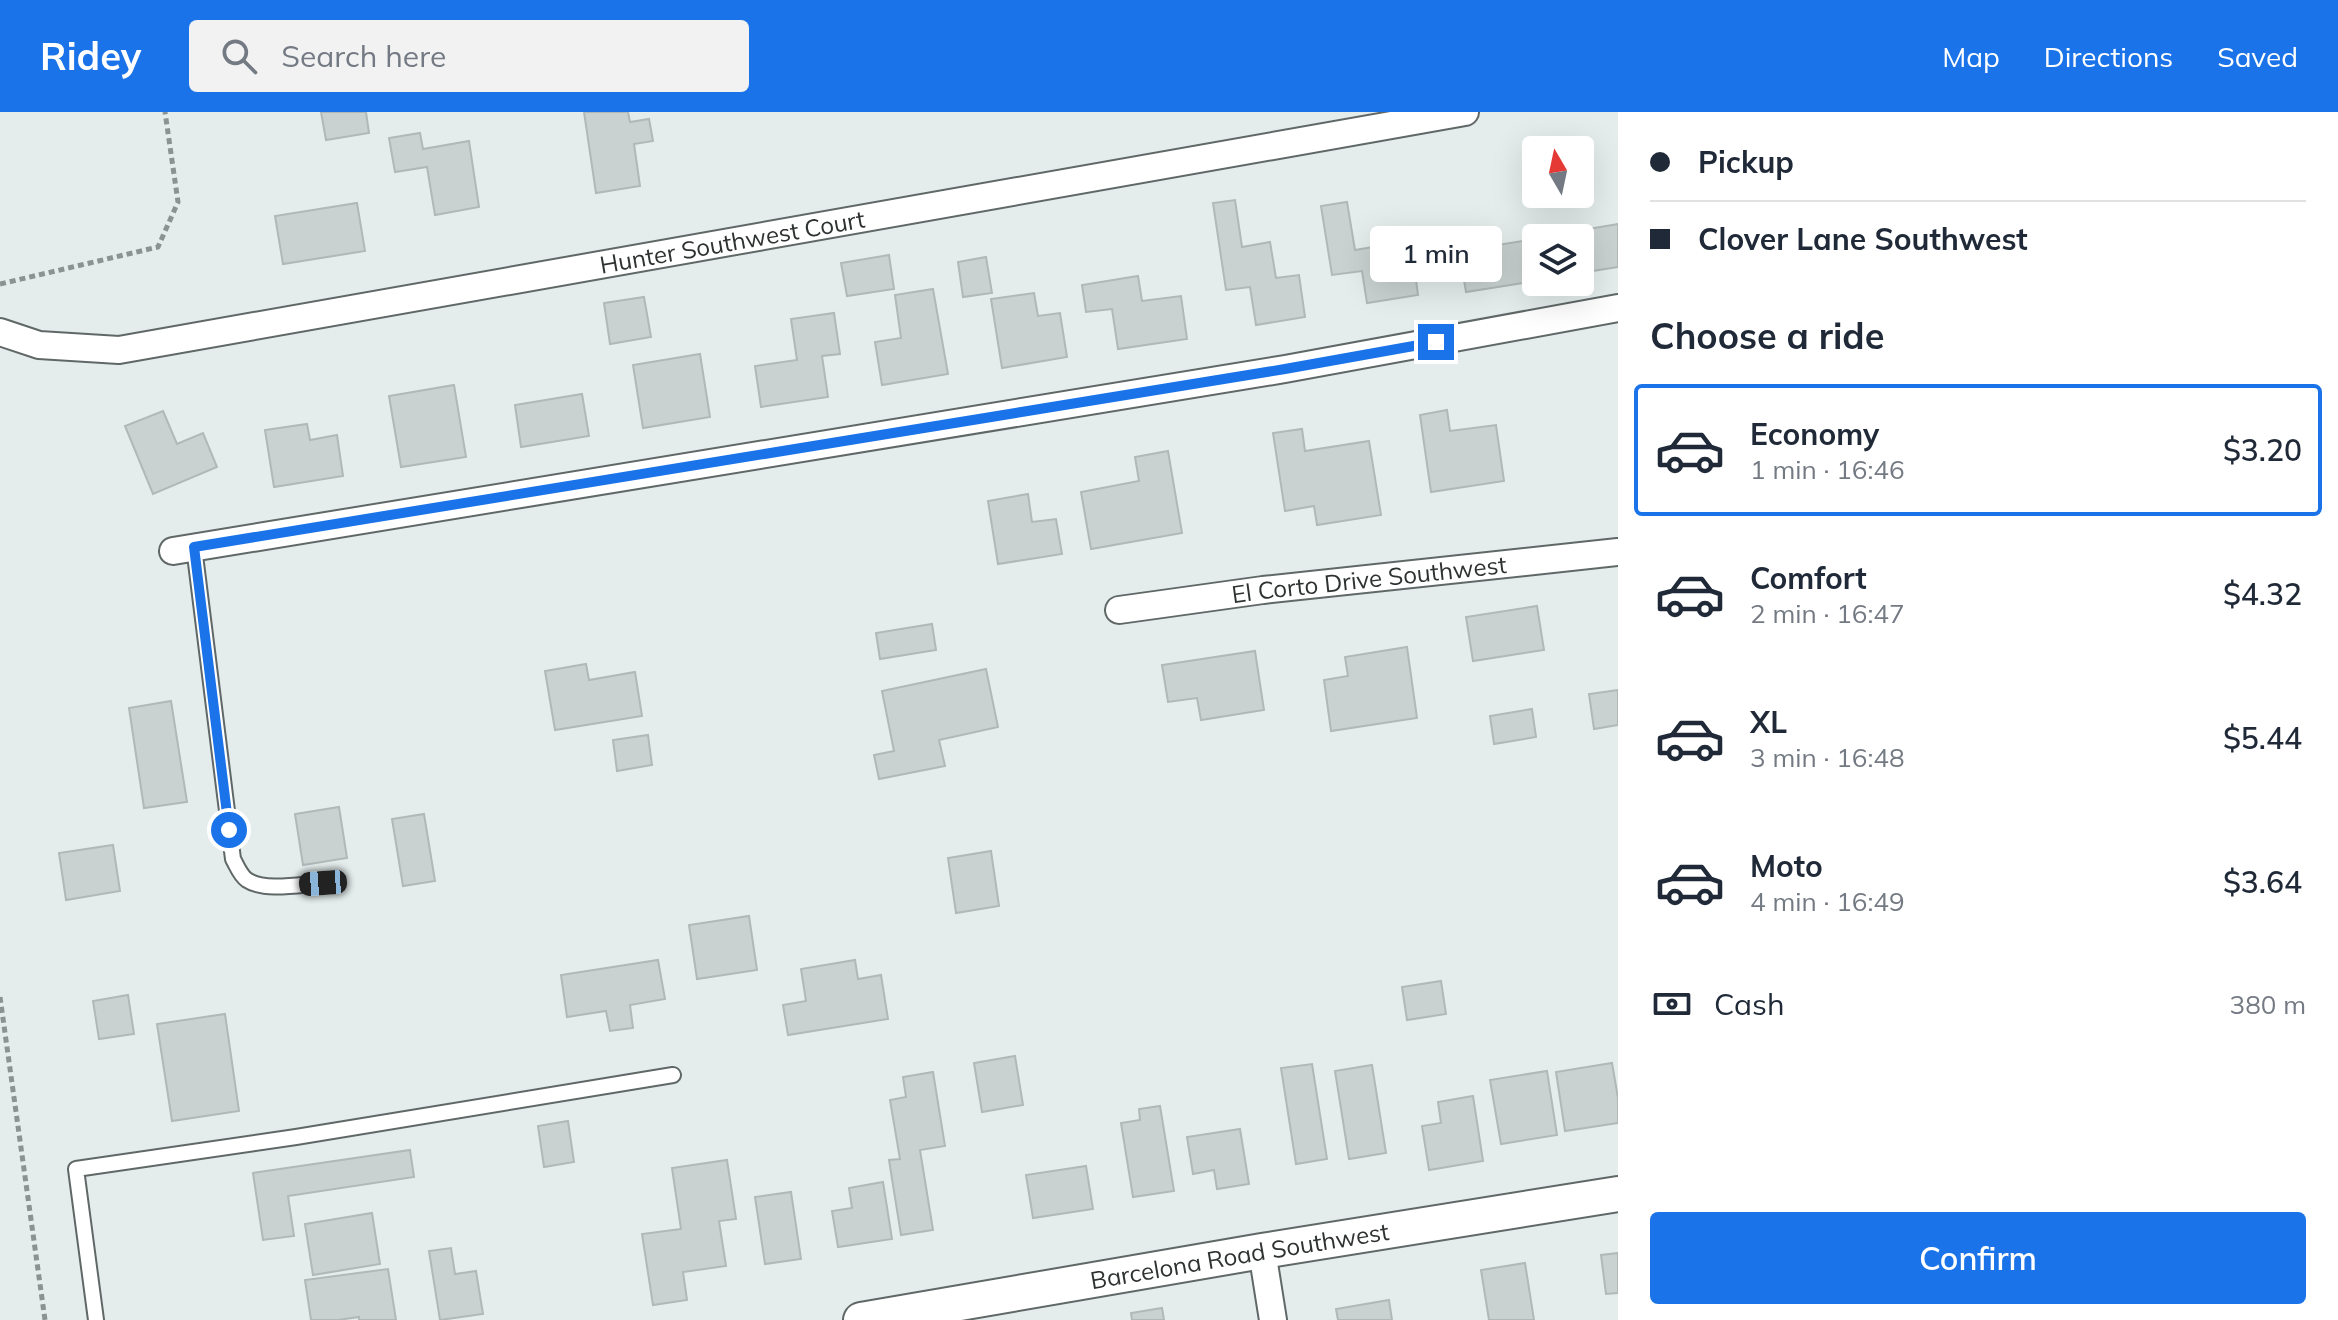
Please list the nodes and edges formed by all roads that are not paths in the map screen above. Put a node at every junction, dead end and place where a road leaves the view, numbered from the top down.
1 (1465, 112) edge
2 (1618, 308) edge
3 (0, 332) edge
4 (184, 549) joint
5 (1618, 552) edge
6 (1119, 610) dead end
7 (323, 883) dead end
8 (673, 1075) dead end
9 (1618, 1194) edge
10 (1262, 1251) junction
11 (937, 1314) edge
12 (96, 1320) edge
13 (861, 1320) edge
14 (1273, 1320) edge

1 - 3 street, Hunter Southwest Court
2 - 4 street
4 - 7 lane
5 - 6 street, El Corto Drive Southwest
8 - 12 lane
9 - 10 street, Barcelona Road Southwest
10 - 11 street, Barcelona Road Southwest
10 - 14 street
11 - 13 street, Barcelona Road Southwest

